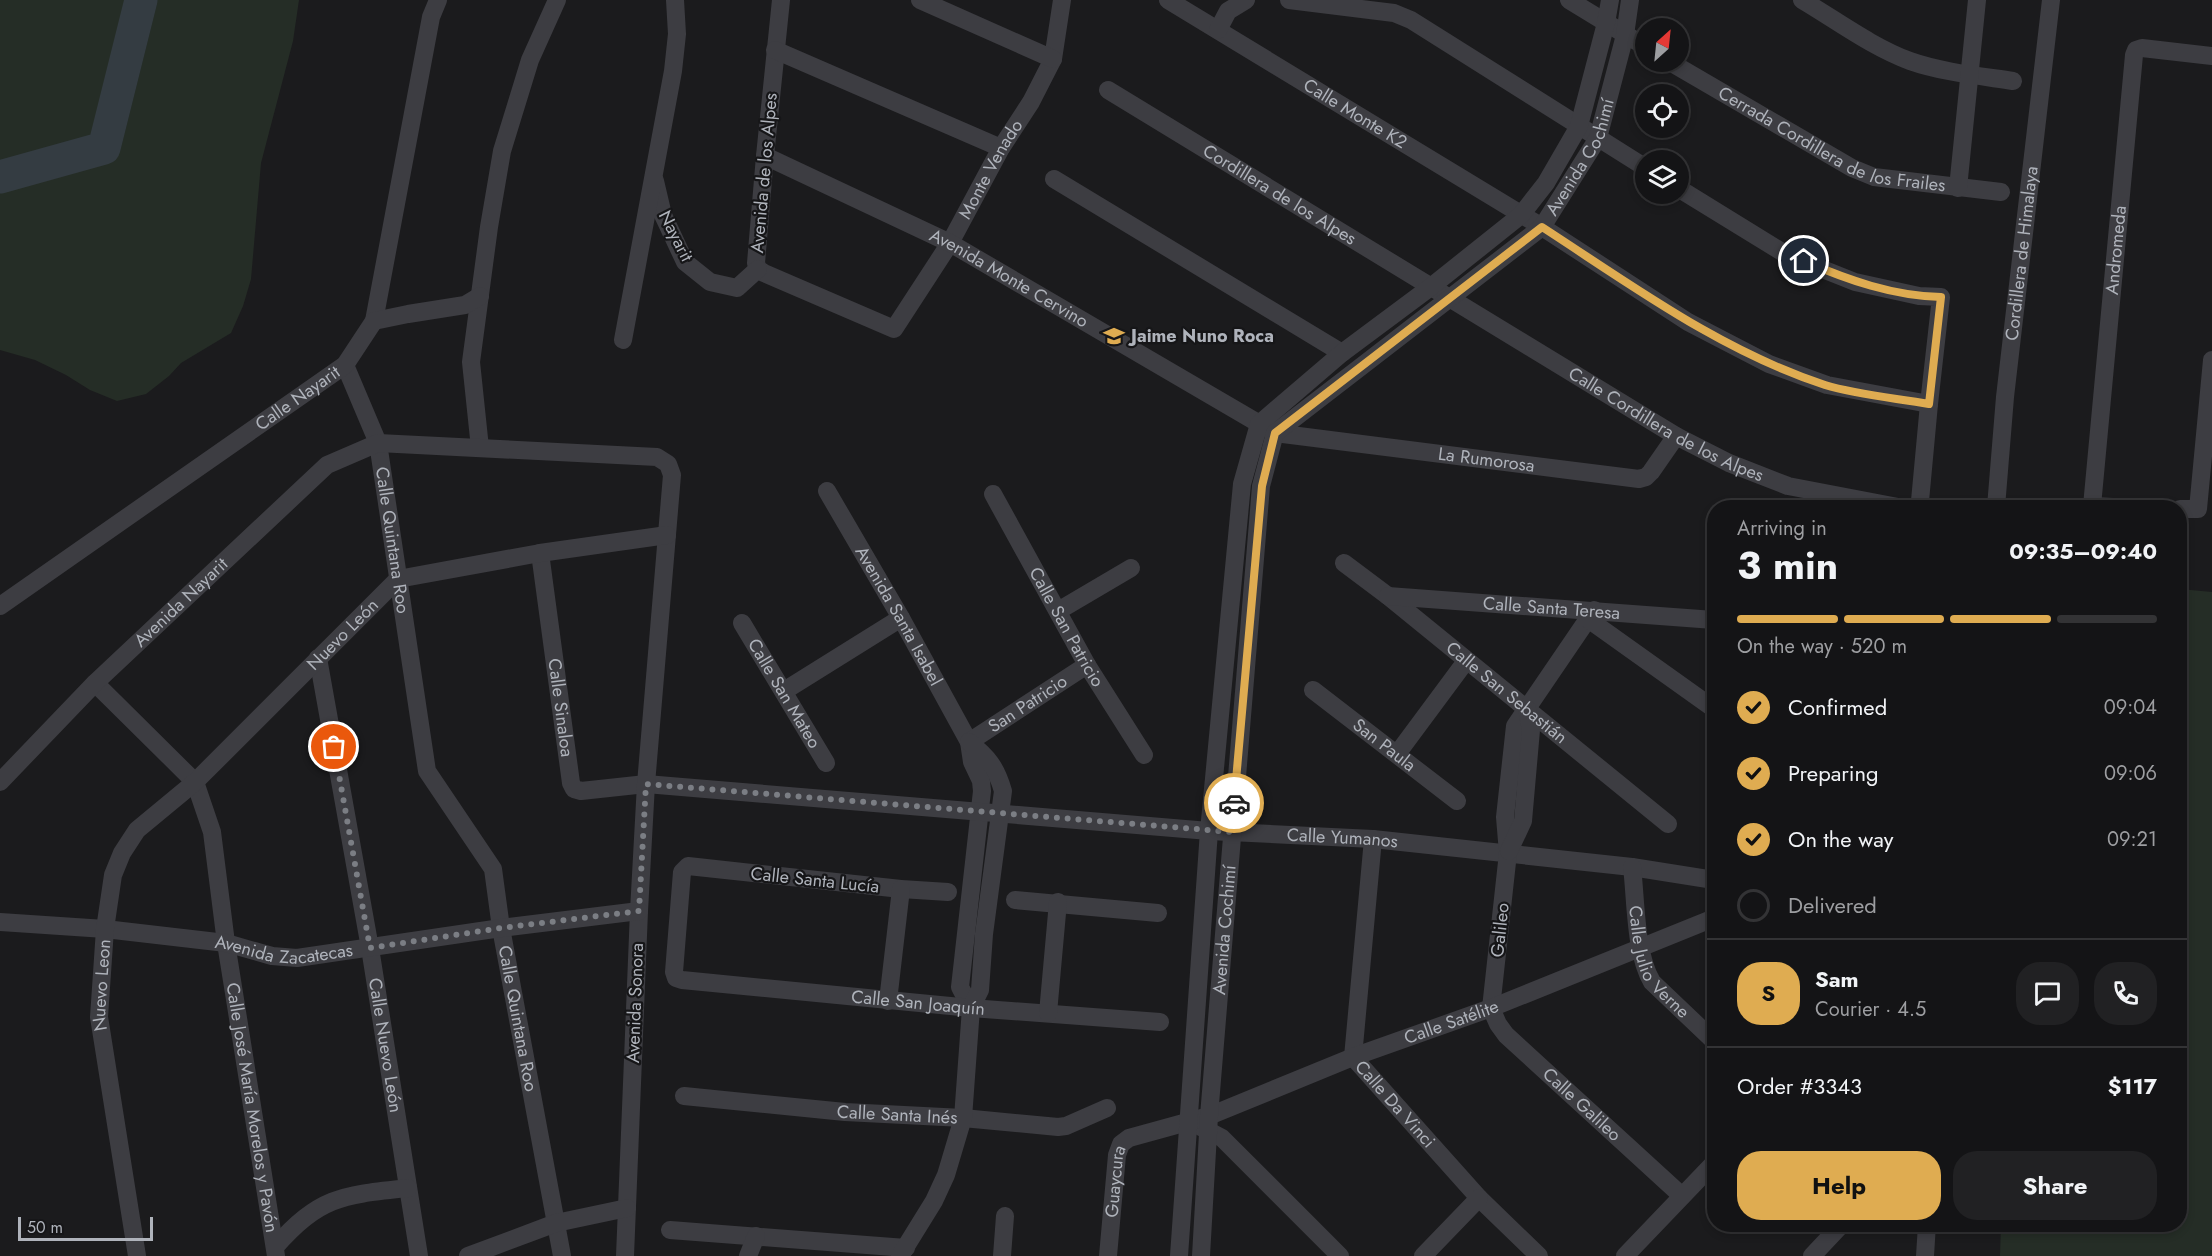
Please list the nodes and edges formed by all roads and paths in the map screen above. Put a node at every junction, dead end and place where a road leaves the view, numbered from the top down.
1 (438, 0) edge
2 (557, 0) edge
3 (675, 0) edge
4 (781, 0) edge
5 (921, 0) edge
6 (1062, 0) edge
7 (1168, 0) edge
8 (1246, 0) edge
9 (1289, 0) edge
10 (1569, 0) edge
11 (1610, 0) edge
12 (1630, 0) edge
13 (1802, 0) edge
14 (1977, 0) edge
15 (2051, 0) edge
16 (1606, 23) junction
17 (1218, 30) junction
18 (1625, 35) junction
19 (1635, 41) edge
20 (775, 50) junction
21 (2212, 56) edge
22 (1053, 59) junction
23 (1687, 72) edge
24 (1970, 75) junction
25 (2013, 81) dead end
26 (1108, 90) dead end
27 (1579, 126) junction
28 (1598, 138) junction
29 (1001, 148) junction
30 (765, 156) junction
31 (1635, 161) edge
32 (655, 162) junction
33 (1053, 179) dead end
34 (1958, 188) junction
35 (2001, 192) dead end
36 (1689, 195) edge
37 (1521, 215) junction
38 (1542, 227) junction
39 (950, 243) junction
40 (758, 269) junction
41 (1432, 286) junction
42 (480, 296) junction
43 (1452, 298) junction
44 (374, 321) junction
45 (894, 329) joint
46 (623, 340) dead end
47 (1342, 353) junction
48 (2212, 360) edge
49 (345, 365) junction
50 (1929, 404) junction
51 (1267, 429) junction
52 (1676, 435) junction
53 (378, 443) junction
54 (480, 448) junction
55 (827, 491) dead end
56 (993, 494) dead end
57 (1861, 500) edge
58 (1920, 500) edge
59 (1997, 500) edge
60 (2093, 500) edge
61 (2187, 509) edge
62 (668, 536) junction
63 (540, 552) junction
64 (1344, 563) dead end
65 (1131, 568) dead end
66 (398, 579) junction
67 (1388, 596) junction
68 (0, 606) edge
69 (1058, 611) junction
70 (1591, 615) junction
71 (902, 618) junction
72 (1707, 620) edge
73 (742, 623) dead end
74 (318, 658) junction
75 (1466, 661) junction
76 (1087, 665) junction
77 (95, 683) junction
78 (1313, 690) dead end
79 (784, 691) junction
80 (1707, 704) edge
81 (1527, 709) junction
82 (969, 742) junction
83 (1397, 754) junction
84 (1144, 755) dead end
85 (826, 763) dead end
86 (0, 782) edge
87 (195, 782) junction
88 (646, 784) junction
89 (1457, 801) dead end
90 (980, 811) junction
91 (1000, 812) junction
92 (1668, 824) dead end
93 (1209, 831) junction
94 (1232, 832) junction
95 (1373, 839) junction
96 (1508, 853) junction
97 (1632, 867) junction
98 (1707, 879) edge
99 (901, 889) junction
100 (948, 892) dead end
101 (1015, 900) dead end
102 (1058, 902) junction
103 (639, 911) junction
104 (1158, 913) dead end
105 (0, 921) edge
106 (1707, 921) edge
107 (501, 928) junction
108 (105, 929) junction
109 (975, 933) junction
110 (226, 943) junction
111 (1640, 947) junction
112 (370, 948) junction
113 (676, 978) joint
114 (888, 1000) junction
115 (971, 1008) junction
116 (1491, 1008) junction
117 (1048, 1013) junction
118 (1160, 1022) dead end
119 (1707, 1034) edge
120 (1353, 1057) junction
121 (684, 1096) dead end
122 (1107, 1108) dead end
123 (963, 1118) junction
124 (1188, 1122) junction
125 (1209, 1122) junction
126 (1707, 1170) edge
127 (408, 1188) junction
128 (1682, 1196) junction
129 (1479, 1198) junction
130 (627, 1208) junction
131 (1005, 1216) dead end
132 (556, 1223) junction
133 (670, 1230) dead end
134 (1834, 1232) edge
135 (1926, 1232) edge
136 (756, 1236) junction
137 (275, 1252) edge
138 (903, 1252) edge
139 (137, 1256) edge
140 (419, 1256) edge
141 (468, 1256) edge
142 (562, 1256) edge
143 (625, 1256) edge
144 (748, 1256) edge
145 (1002, 1256) edge
146 (1108, 1256) edge
147 (1179, 1256) edge
148 (1201, 1256) edge
149 (1340, 1256) edge
150 (1423, 1256) edge
151 (1539, 1256) edge
152 (1625, 1256) edge
153 (1812, 1256) edge
154 (1925, 1256) edge

1 - 44 street
2 - 42 street
3 - 32 street
4 - 20 street, Avenida de los Alpes
5 - 22 street
6 - 22 street, Monte Venado
7 - 17 street, Calle Monte K2
8 - 17 street
9 - 27 street
10 - 16 street
11 - 16 street, Avenida Cochimí
12 - 18 street, Avenida Cochimí
13 - 24 street
14 - 24 street
15 - 59 street, Cordillera de Himalaya
16 - 18 street
16 - 27 street, Avenida Cochimí
17 - 37 street, Calle Monte K2
18 - 19 street
18 - 28 street, Avenida Cochimí
20 - 29 street
20 - 30 street, Avenida de los Alpes
21 - 60 street, Andromeda
22 - 29 street, Monte Venado
23 - 34 street, Cerrada Cordillera de los Frailes
24 - 25 street
24 - 34 street
26 - 41 street, Cordillera de los Alpes
27 - 28 street
27 - 37 street, Avenida Cochimí
28 - 31 street
28 - 38 street, Avenida Cochimí
29 - 39 street, Monte Venado
30 - 39 street, Avenida Monte Cervino
30 - 40 street, Avenida de los Alpes
32 - 40 street, Nayarit
32 - 46 street
33 - 47 street
34 - 35 street, Cerrada Cordillera de los Frailes
36 - 50 street
37 - 38 street, Calle Monte K2
37 - 41 street, Avenida Cochimí
38 - 43 street, Avenida Cochimí
38 - 50 street, Calle Monte K2
39 - 45 street, Monte Venado
39 - 51 street, Avenida Monte Cervino
40 - 45 street, Avenida de los Alpes
41 - 43 street, Cordillera de los Alpes
41 - 47 street, Avenida Cochimí
42 - 44 street
42 - 54 street
43 - 51 street, Avenida Cochimí
43 - 52 street, Calle Cordillera de los Alpes
44 - 49 street
47 - 51 street, Avenida Cochimí
48 - 61 street
49 - 53 street, Calle Nayarit
49 - 68 street, Calle Nayarit
50 - 58 street
51 - 52 street, La Rumorosa
51 - 93 street, Avenida Cochimí
51 - 94 street, Avenida Cochimí
52 - 57 street, Calle Cordillera de los Alpes
53 - 54 street
53 - 66 street, Calle Quintana Roo
53 - 77 street, Avenida Nayarit
54 - 62 street, Avenida Sonora
55 - 71 street, Avenida Santa Isabel
56 - 69 street, Calle San Patricio
62 - 63 street
62 - 88 street, Avenida Sonora
63 - 66 street
63 - 88 street, Calle Sinaloa
64 - 67 street, Calle San Sebastián
65 - 69 street
66 - 74 street, Nuevo León
66 - 107 street, Calle Quintana Roo
67 - 70 street, Calle Santa Teresa
67 - 75 street, Calle San Sebastián
69 - 76 street, Calle San Patricio
70 - 72 street, Calle Santa Teresa
70 - 80 street
70 - 81 street
71 - 79 street
71 - 82 street, Avenida Santa Isabel
73 - 79 street, Calle San Mateo
74 - 87 street, Nuevo León
74 - 112 street, Calle Nuevo León
75 - 81 street, Calle San Sebastián
75 - 83 street
76 - 82 street, San Patricio
76 - 84 street, Calle San Patricio
77 - 86 street, Avenida Nayarit
77 - 87 street, Calle José María Morelos y Pavón
78 - 83 street, San Paula
79 - 85 street, Calle San Mateo
81 - 92 street, Calle San Sebastián
81 - 96 street, Galileo
82 - 90 street, Avenida Santa Isabel
82 - 91 street, Avenida Santa Isabel
83 - 89 street, San Paula
87 - 108 street, Nuevo Leon
87 - 110 street, Calle José María Morelos y Pavón
88 - 90 street, Calle Yumanos
88 - 103 street, Avenida Sonora
90 - 91 street, Calle Yumanos
90 - 109 street, Avenida Santa Isabel
91 - 93 street, Calle Yumanos
91 - 109 street, Avenida Santa Isabel
93 - 94 street, Calle Yumanos
93 - 124 street, Avenida Cochimí
94 - 95 street, Calle Yumanos
94 - 125 street, Avenida Cochimí
95 - 96 street, Calle Yumanos
95 - 120 street, Calle Da Vinci
96 - 97 street, Calle Yumanos
96 - 116 street, Galileo
97 - 98 street, Calle Yumanos
97 - 111 street, Calle Julio Verne
99 - 100 street, Calle Santa Lucía
99 - 113 street, Calle Santa Lucía
99 - 114 street
101 - 102 street
102 - 104 street
102 - 117 street
103 - 107 street, Avenida Zacatecas
103 - 130 street, Avenida Sonora
105 - 108 street, Avenida Zacatecas
106 - 111 street, Calle Satélite
107 - 112 street, Avenida Zacatecas
107 - 132 street, Calle Quintana Roo
108 - 110 street, Avenida Zacatecas
108 - 139 street, Nuevo Leon
109 - 115 street, Avenida Santa Isabel
110 - 112 street, Avenida Zacatecas
110 - 137 street, Calle José María Morelos y Pavón
111 - 116 street, Calle Satélite
111 - 119 street, Calle Julio Verne
112 - 127 street, Calle Nuevo León
113 - 114 street, Calle San Joaquín
114 - 115 street, Calle San Joaquín
115 - 117 street, Calle San Joaquín
115 - 123 street, Avenida Santa Isabel
116 - 120 street, Calle Satélite
116 - 128 street, Calle Galileo
117 - 118 street, Calle San Joaquín
120 - 125 street, Calle Satélite
120 - 129 street, Calle Da Vinci
121 - 123 street, Calle Santa Inés
122 - 123 street, Calle Santa Inés
123 - 138 street, Avenida Santa Isabel
124 - 125 street, Calle Satélite
124 - 146 street, Guaycura
124 - 147 street, Avenida Cochimí
125 - 148 street, Avenida Cochimí
125 - 149 street
126 - 128 street
127 - 137 street
127 - 140 street, Calle Nuevo León
128 - 152 street
129 - 150 street
129 - 151 street, Calle Da Vinci
130 - 132 street
130 - 143 street, Avenida Sonora
131 - 145 street
132 - 141 street
132 - 142 street, Calle Quintana Roo
133 - 136 street
134 - 153 street
135 - 154 street
136 - 138 street
136 - 144 street

